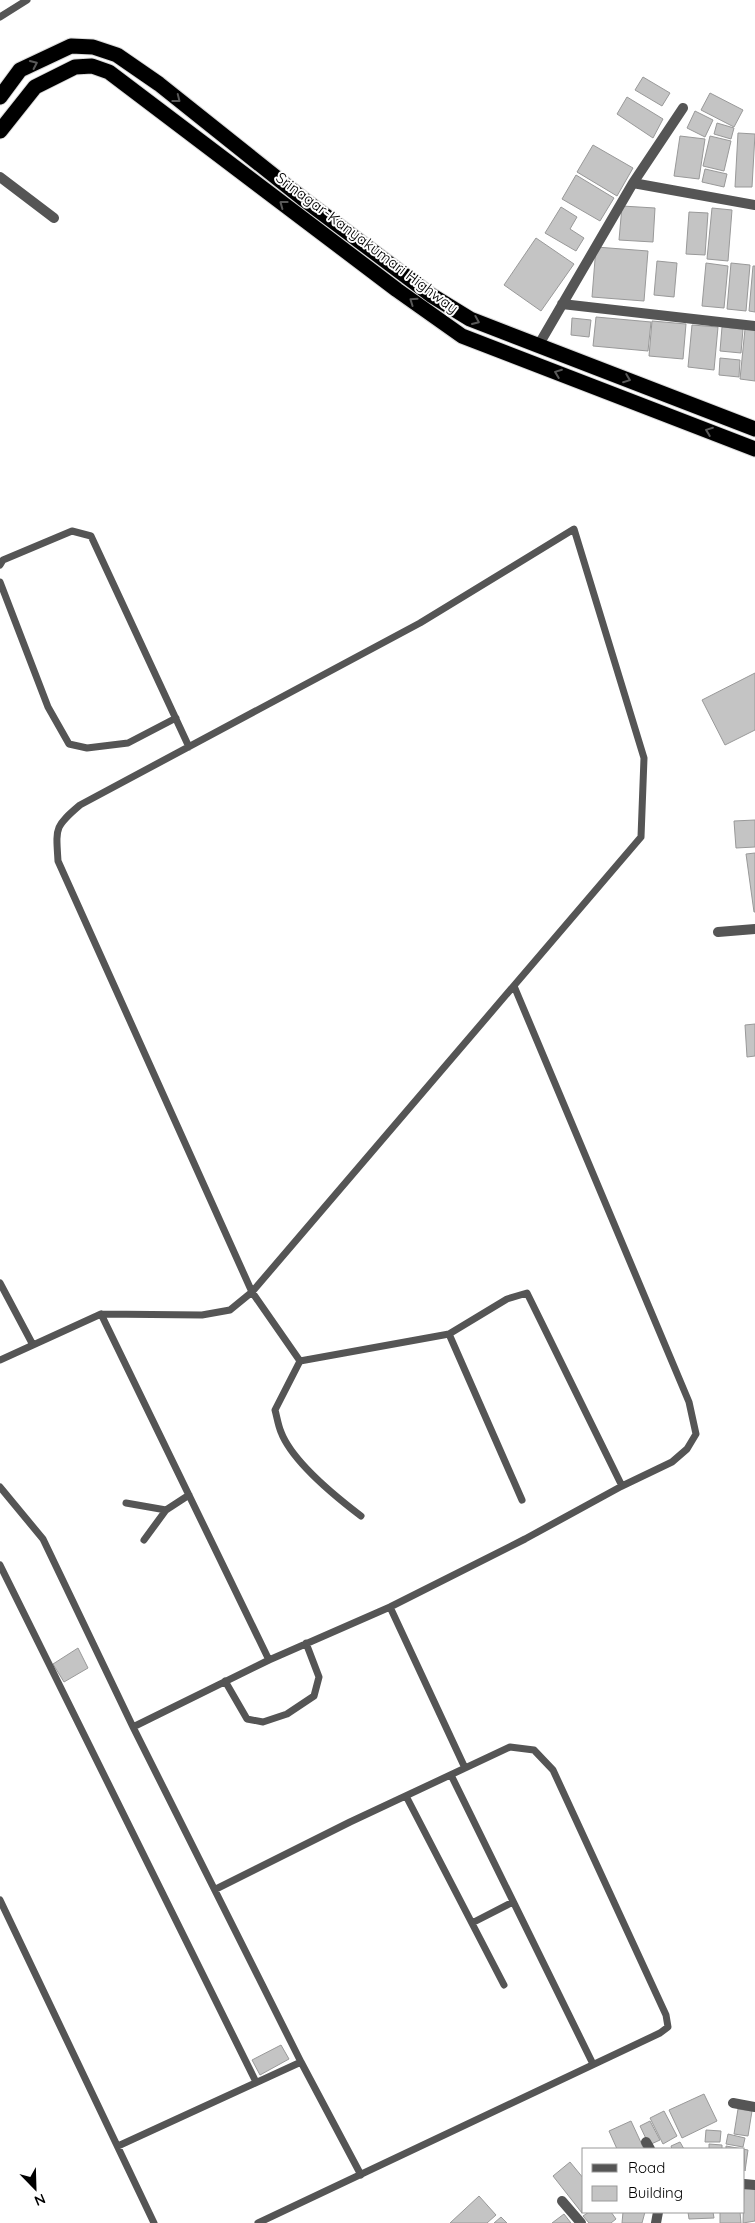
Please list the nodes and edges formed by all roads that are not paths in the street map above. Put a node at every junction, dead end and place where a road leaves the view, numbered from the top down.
1 (27, 0) edge
2 (0, 17) edge
3 (0, 97) edge
4 (683, 108) dead end
5 (0, 131) edge
6 (0, 177) edge
7 (633, 183) junction
8 (755, 205) edge
9 (54, 218) dead end
10 (562, 304) junction
11 (755, 326) edge
12 (538, 346) junction
13 (755, 429) edge
14 (755, 449) edge
15 (0, 565) edge
16 (0, 582) edge
17 (176, 718) junction
18 (189, 747) junction
19 (755, 929) edge
20 (718, 932) dead end
21 (514, 986) junction
22 (0, 1283) edge
23 (252, 1292) junction
24 (101, 1314) junction
25 (449, 1334) junction
26 (33, 1345) junction
27 (0, 1360) edge
28 (300, 1361) junction
29 (622, 1486) junction
30 (0, 1488) edge
31 (189, 1495) junction
32 (522, 1500) dead end
33 (126, 1503) dead end
34 (166, 1510) junction
35 (361, 1516) dead end
36 (144, 1540) dead end
37 (0, 1565) edge
38 (390, 1607) junction
39 (306, 1644) junction
40 (269, 1660) junction
41 (225, 1682) junction
42 (133, 1727) junction
43 (466, 1768) junction
44 (450, 1775) junction
45 (406, 1796) junction
46 (216, 1889) junction
47 (0, 1900) edge
48 (513, 1902) junction
49 (472, 1923) junction
50 (504, 1985) dead end
51 (301, 2062) junction
52 (593, 2064) junction
53 (256, 2082) junction
54 (733, 2104) dead end
55 (755, 2107) edge
56 (118, 2146) junction
57 (361, 2175) junction
58 (562, 2201) dead end
59 (154, 2223) edge
60 (258, 2223) edge
61 (581, 2223) edge

1 - 2 lane
3 -> 12 highway, Srinagar-Kanyakumari Highway
4 - 7 street
14 -> 5 highway, Srinagar-Kanyakumari Highway
6 - 9 street
7 - 8 street
7 - 10 street
10 - 11 street
10 - 12 street
12 -> 13 highway, Srinagar-Kanyakumari Highway
15 - 17 lane
16 - 17 lane
17 - 18 lane
18 - 21 lane
18 - 23 lane
19 - 20 street
21 - 23 lane
21 - 29 lane
22 - 26 lane
23 - 24 lane
23 - 28 lane
24 - 26 lane
24 - 31 lane
25 - 28 lane
25 - 29 lane
25 - 32 lane
26 - 27 lane
28 - 35 lane
29 - 38 lane
30 - 42 lane
31 - 34 lane
31 - 40 lane
33 - 34 lane
34 - 36 lane
37 - 53 lane
38 - 39 lane
38 - 43 lane
39 - 40 lane
39 - 41 lane
40 - 41 lane
41 - 42 lane
42 - 46 lane
43 - 44 lane
43 - 52 lane
44 - 45 lane
44 - 48 lane
45 - 46 lane
45 - 49 lane
46 - 51 lane
47 - 56 lane
48 - 49 lane
48 - 52 lane
49 - 50 lane
51 - 53 lane
51 - 57 lane
52 - 57 lane
53 - 56 lane
54 - 55 street
56 - 59 lane
57 - 60 lane
58 - 61 street

